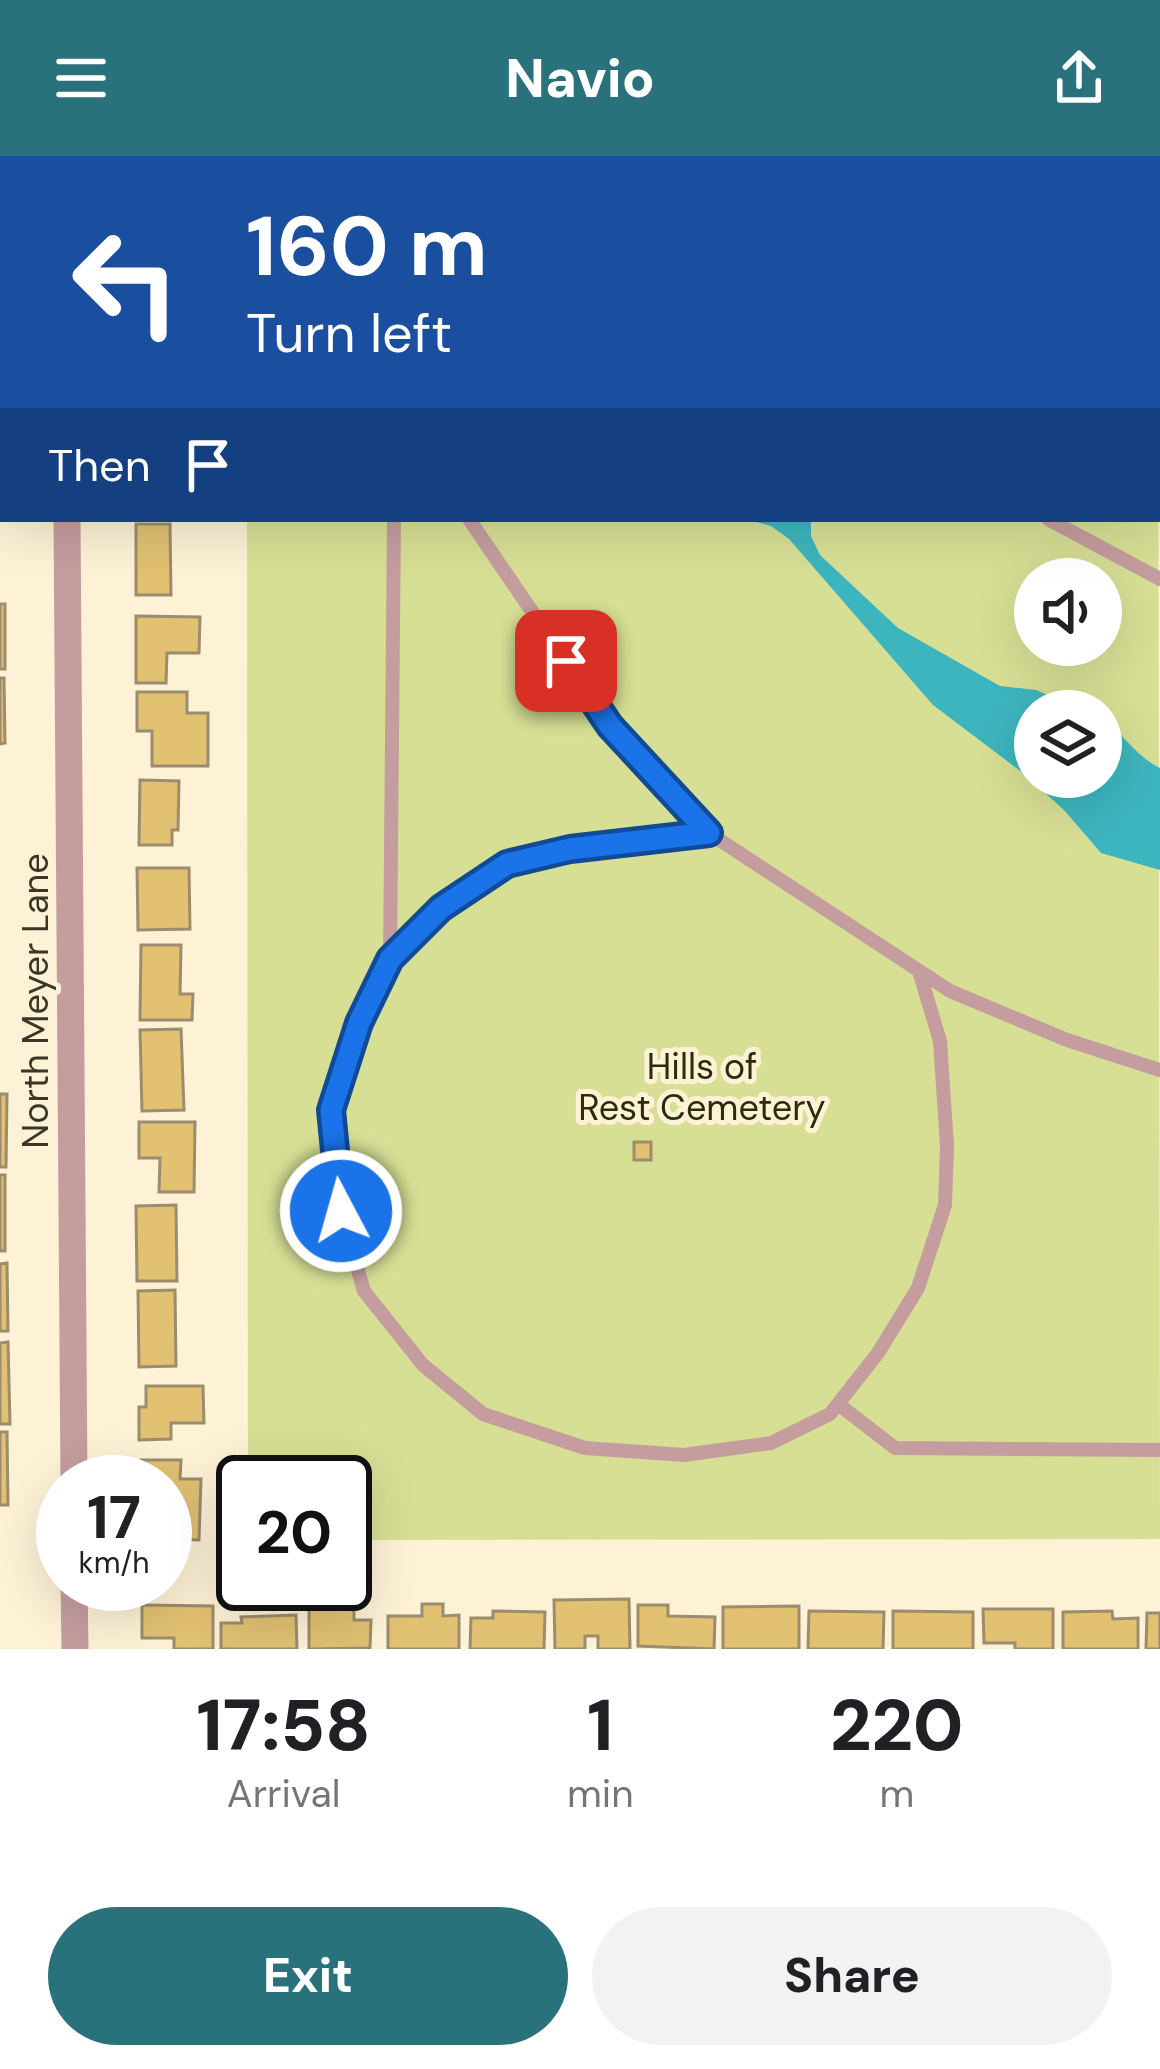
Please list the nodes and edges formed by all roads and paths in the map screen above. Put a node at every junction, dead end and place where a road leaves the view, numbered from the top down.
1 (67, 522) edge
2 (394, 522) edge
3 (472, 522) edge
4 (1054, 522) edge
5 (1160, 579) edge
6 (709, 833) junction
7 (390, 959) junction
8 (919, 971) junction
9 (1160, 1070) edge
10 (838, 1404) junction
11 (1160, 1450) edge
12 (74, 1455) edge
13 (74, 1611) edge
14 (75, 1649) edge

1 - 12 street, North Meyer Lane
2 - 7 lane
3 - 6 lane
4 - 5 lane
6 - 7 lane
6 - 8 lane
7 - 10 lane
8 - 9 lane
8 - 10 lane
10 - 11 lane
13 - 14 street

